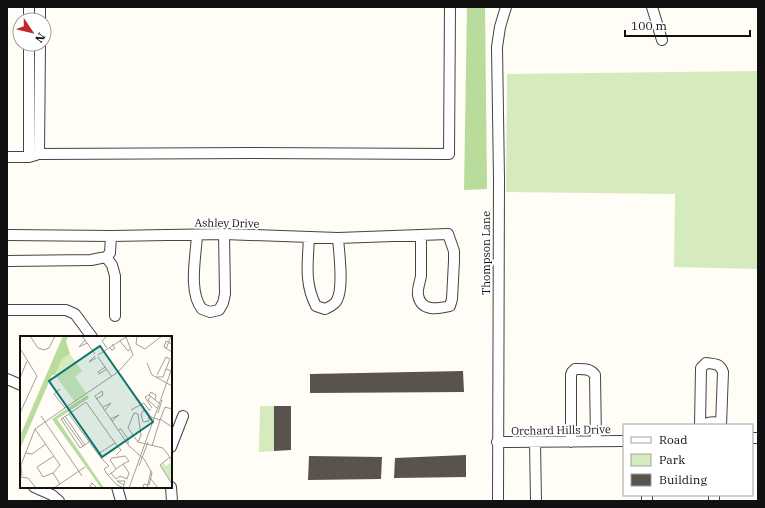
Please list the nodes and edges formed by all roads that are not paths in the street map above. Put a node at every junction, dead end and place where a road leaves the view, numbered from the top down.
1 (450, 7) edge
2 (506, 7) edge
3 (652, 7) edge
4 (662, 40) dead end
5 (29, 52) edge
6 (40, 52) edge
7 (39, 154) junction
8 (7, 157) edge
9 (29, 157) junction
10 (224, 234) junction
11 (7, 235) edge
12 (197, 235) junction
13 (421, 235) junction
14 (111, 236) junction
15 (309, 237) junction
16 (338, 238) junction
17 (106, 257) junction
18 (7, 261) edge
19 (7, 310) edge
20 (115, 316) dead end
21 (91, 336) edge
22 (7, 379) edge
23 (20, 385) edge
24 (183, 416) dead end
25 (702, 424) edge
26 (704, 424) edge
27 (718, 424) edge
28 (721, 424) edge
29 (596, 441) junction
30 (623, 441) edge
31 (497, 442) junction
32 (535, 442) junction
33 (572, 442) junction
34 (172, 444) edge
35 (36, 488) edge
36 (117, 488) edge
37 (171, 488) edge
38 (59, 501) edge
39 (121, 501) edge
40 (172, 501) edge
41 (498, 501) edge
42 (536, 501) edge

1 - 7 street
2 - 31 street, Thompson Lane
3 - 4 street
5 - 9 street
6 - 7 street
7 - 9 street
8 - 9 street
10 - 12 street, Ashley Drive
10 - 12 street
10 - 15 street, Ashley Drive
11 - 14 street, Ashley Drive
12 - 14 street, Ashley Drive
13 - 13 street, Ashley Drive
13 - 16 street, Ashley Drive
14 - 17 street
15 - 16 street, Ashley Drive
15 - 16 street
17 - 18 street
17 - 20 street
19 - 21 street
22 - 23 street
24 - 34 street
25 - 28 street
26 - 27 street
29 - 30 street, Orchard Hills Drive
29 - 33 street, Orchard Hills Drive
29 - 33 street
31 - 32 street, Orchard Hills Drive
31 - 41 street, Thompson Lane
32 - 33 street, Orchard Hills Drive
32 - 42 street
35 - 38 street
36 - 39 street
37 - 40 street

